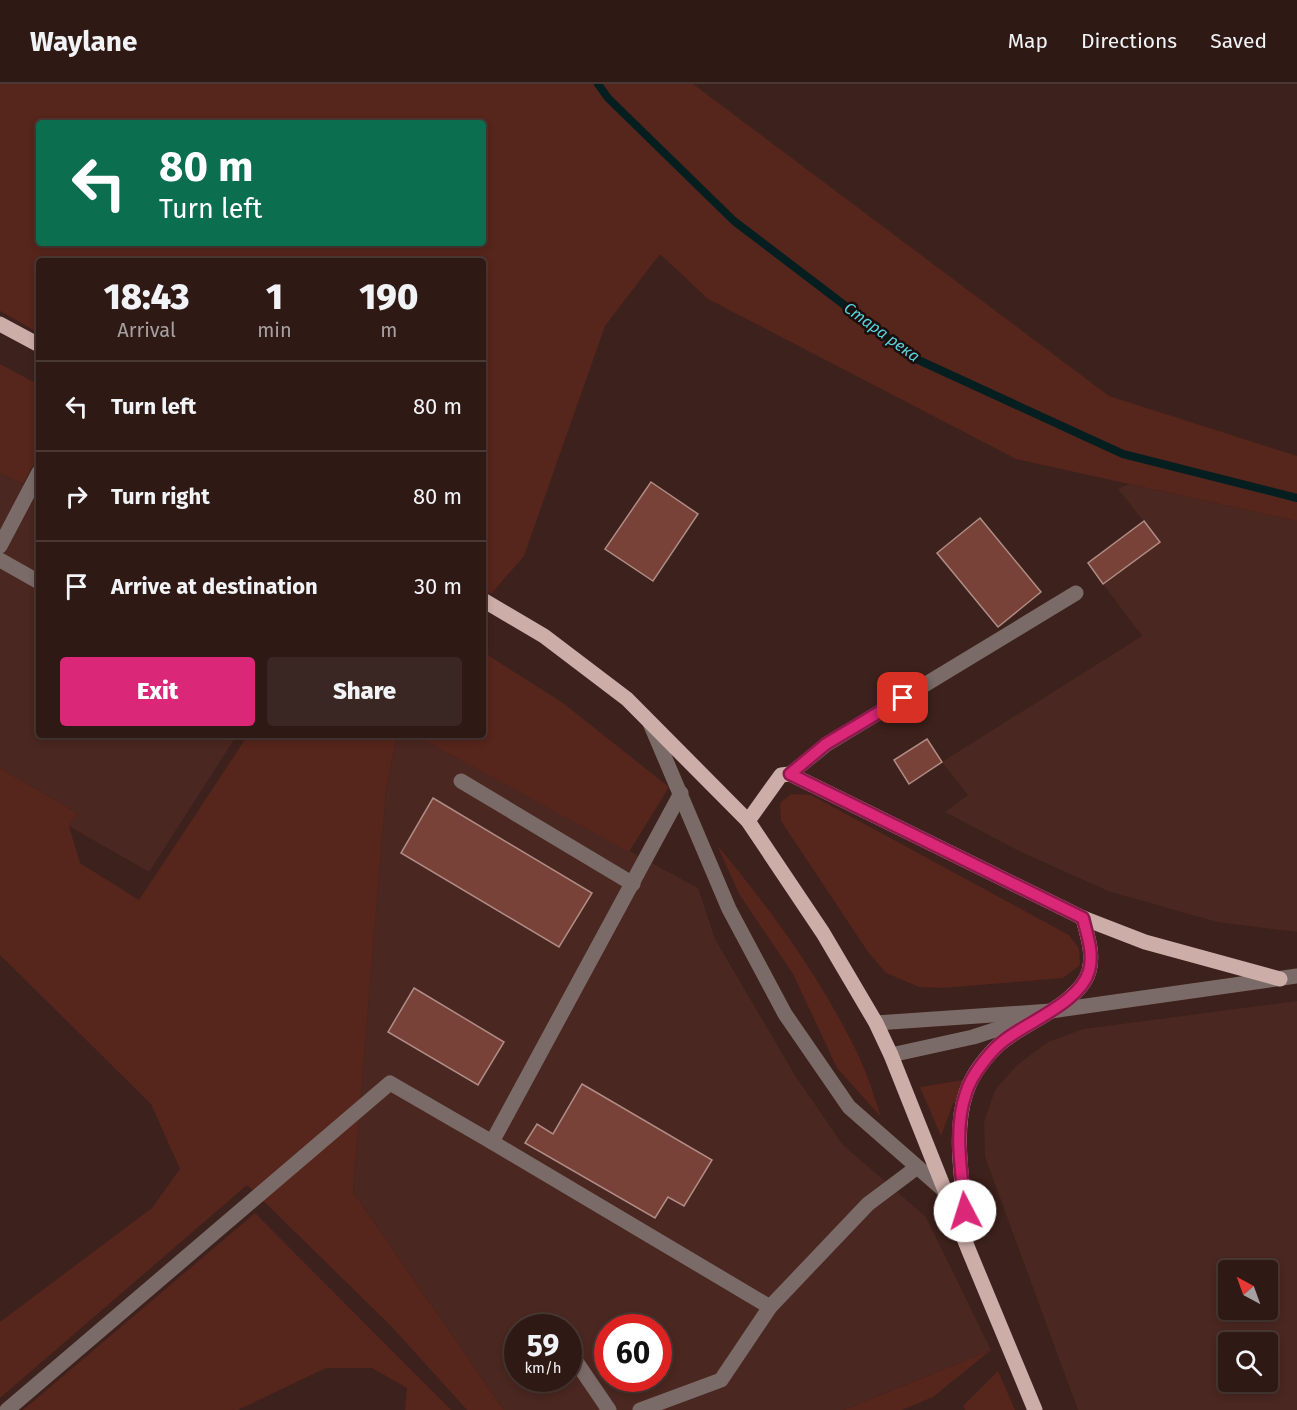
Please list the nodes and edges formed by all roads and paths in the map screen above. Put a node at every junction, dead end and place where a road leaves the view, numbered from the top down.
1 (0, 324) edge
2 (36, 343) edge
3 (36, 478) edge
4 (0, 546) edge
5 (0, 560) edge
6 (36, 580) edge
7 (1076, 593) dead end
8 (486, 602) edge
9 (649, 720) junction
10 (790, 774) junction
11 (461, 781) dead end
12 (681, 793) junction
13 (748, 821) junction
14 (633, 884) junction
15 (1083, 918) junction
16 (1297, 976) edge
17 (1280, 979) junction
18 (1051, 1011) junction
19 (876, 1023) junction
20 (891, 1054) junction
21 (492, 1142) junction
22 (916, 1168) junction
23 (946, 1192) junction
24 (969, 1251) junction
25 (770, 1307) junction
26 (582, 1371) edge
27 (7, 1410) edge
28 (609, 1410) edge
29 (639, 1410) edge
30 (1035, 1410) edge

1 - 2 main road
3 - 4 street
5 - 6 street
7 - 10 street
8 - 9 main road
9 - 12 street
9 - 13 main road
10 - 13 main road
10 - 15 main road
11 - 14 street
12 - 14 street
12 - 22 street
13 - 19 main road
14 - 21 street
15 - 17 main road
15 - 18 main road
16 - 17 street
17 - 18 street
18 - 19 street
18 - 20 street
18 - 24 main road
19 - 20 main road
20 - 23 main road
21 - 25 street
21 - 27 street
22 - 23 street
22 - 25 street
23 - 24 main road
24 - 30 main road
25 - 29 street
26 - 28 street

